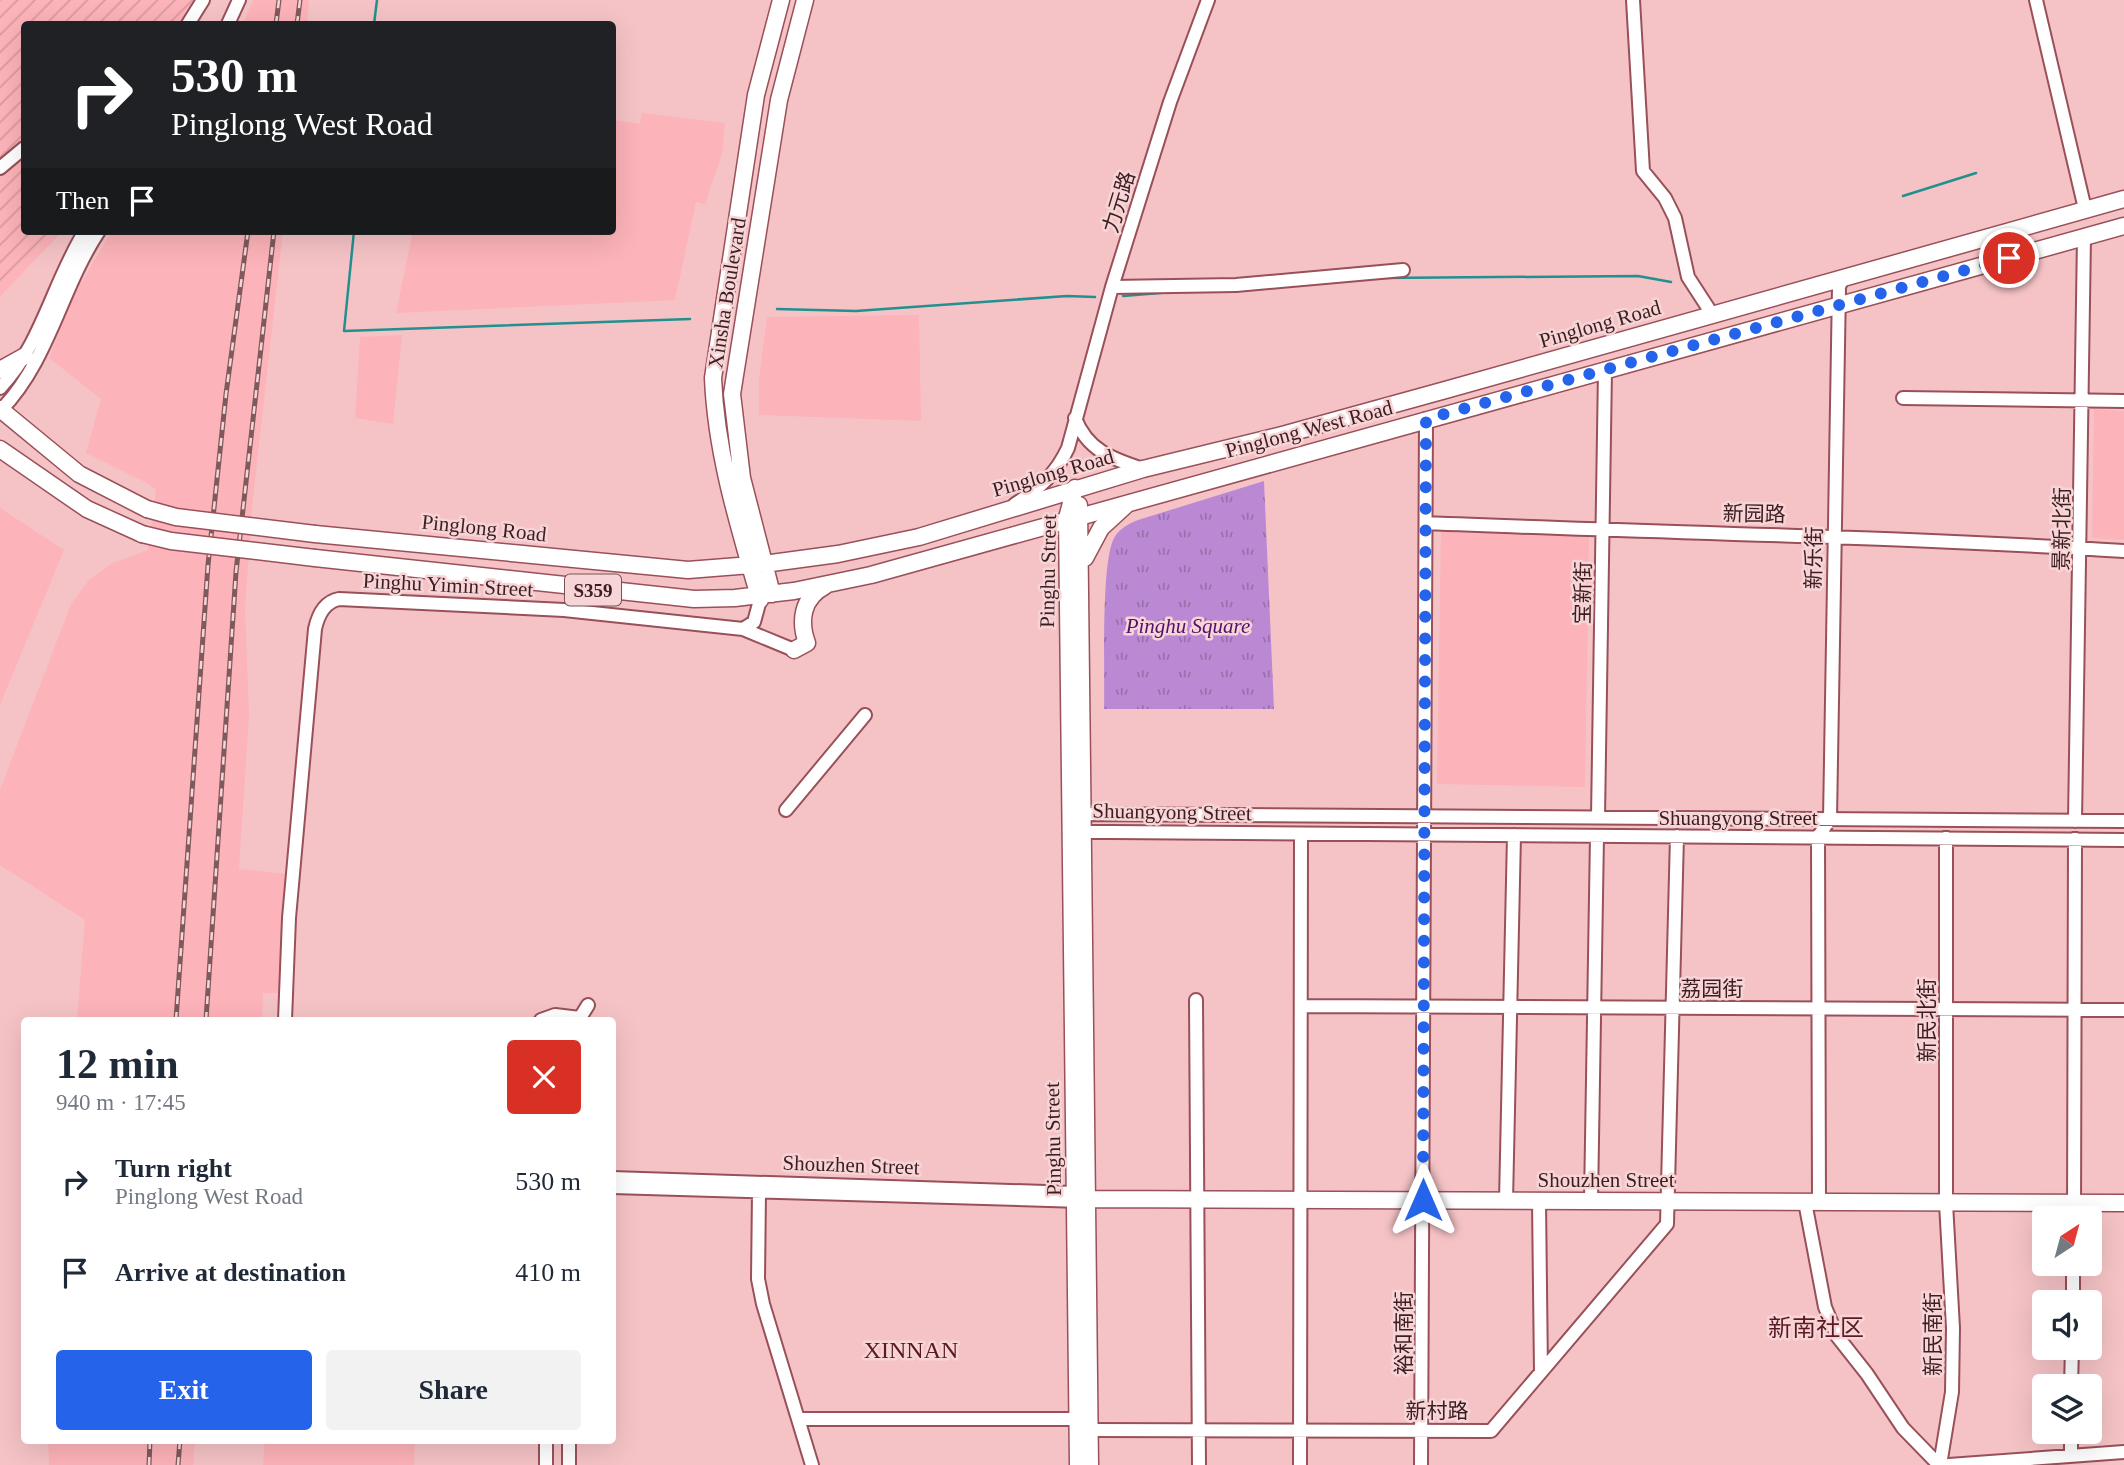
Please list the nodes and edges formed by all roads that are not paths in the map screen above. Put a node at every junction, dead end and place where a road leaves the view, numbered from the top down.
1 (202, 0) edge
2 (239, 0) edge
3 (781, 0) edge
4 (805, 0) edge
5 (1208, 0) edge
6 (1633, 0) edge
7 (2036, 0) edge
8 (190, 21) edge
9 (229, 21) edge
10 (21, 150) edge
11 (0, 168) edge
12 (2124, 199) edge
13 (2085, 209) junction
14 (2124, 226) edge
15 (83, 235) edge
16 (97, 235) edge
17 (2084, 237) junction
18 (1403, 270) dead end
19 (1843, 277) junction
20 (1112, 287) junction
21 (1839, 305) junction
22 (1712, 314) junction
23 (25, 356) junction
24 (0, 370) edge
25 (1605, 370) junction
26 (0, 388) edge
27 (1903, 398) dead end
28 (2083, 398) junction
29 (2124, 401) edge
30 (0, 410) edge
31 (1075, 418) junction
32 (1426, 419) junction
33 (0, 449) edge
34 (1143, 469) junction
35 (1075, 488) junction
36 (1137, 499) junction
37 (1009, 507) junction
38 (1074, 516) junction
39 (1426, 523) junction
40 (1604, 531) junction
41 (1833, 535) junction
42 (2082, 548) junction
43 (2124, 551) edge
44 (756, 565) junction
45 (1082, 567) junction
46 (828, 585) junction
47 (764, 596) junction
48 (743, 629) junction
49 (800, 647) joint
50 (865, 715) dead end
51 (786, 810) dead end
52 (1077, 814) junction
53 (1425, 816) junction
54 (1598, 817) junction
55 (1830, 819) junction
56 (2075, 821) junction
57 (2124, 821) edge
58 (1084, 832) junction
59 (1301, 834) junction
60 (1425, 835) junction
61 (1514, 835) junction
62 (1597, 836) junction
63 (1677, 836) junction
64 (1818, 837) junction
65 (1946, 838) junction
66 (2075, 839) junction
67 (2124, 840) edge
68 (1196, 1000) dead end
69 (588, 1005) dead end
70 (1301, 1006) junction
71 (1424, 1006) junction
72 (1510, 1007) junction
73 (1595, 1007) junction
74 (1672, 1008) junction
75 (1819, 1009) junction
76 (1947, 1009) junction
77 (2076, 1010) junction
78 (2124, 1010) edge
79 (285, 1017) edge
80 (548, 1017) edge
81 (570, 1017) edge
82 (581, 1017) edge
83 (616, 1180) edge
84 (616, 1180) edge
85 (759, 1192) junction
86 (1079, 1198) junction
87 (1197, 1199) junction
88 (1300, 1200) junction
89 (1423, 1200) junction
90 (1506, 1201) junction
91 (1539, 1201) junction
92 (1591, 1201) junction
93 (1667, 1201) junction
94 (1812, 1202) junction
95 (1946, 1203) junction
96 (2124, 1203) edge
97 (2074, 1206) edge
98 (2102, 1206) edge
99 (2032, 1208) edge
100 (1541, 1372) junction
101 (797, 1419) junction
102 (1083, 1424) junction
103 (1198, 1430) junction
104 (1300, 1430) junction
105 (1422, 1431) junction
106 (546, 1444) edge
107 (569, 1444) edge
108 (2071, 1444) edge
109 (2124, 1452) edge
110 (2071, 1456) junction
111 (546, 1465) edge
112 (569, 1465) edge
113 (812, 1465) edge
114 (1077, 1465) edge
115 (1090, 1465) edge
116 (1199, 1465) edge
117 (1300, 1465) edge
118 (1421, 1465) edge
119 (1940, 1465) edge
120 (1949, 1465) edge

1 - 8 street
2 - 9 street
3 - 44 main road, Xinsha Boulevard
4 - 44 main road, Xinsha Boulevard
5 - 20 street, 力元路
6 - 22 street
7 - 13 street
10 - 11 street
12 - 13 main road, Pinglong Road / S359
13 - 19 main road, Pinglong Road / S359
14 - 17 main road, Pinglong West Road / S359
15 - 23 street
16 - 30 street
17 - 21 main road, Pinglong West Road / S359
17 - 28 street, 景新北街
18 - 20 street
19 - 21 street, 新乐街
19 - 22 main road, Pinglong Road / S359
20 - 31 street, 力元路
21 - 25 main road, Pinglong West Road / S359
21 - 41 street, 新乐街
22 - 34 main road, Pinglong Road / S359
23 - 24 main road
23 - 26 street
25 - 32 main road, Pinglong West Road / S359
25 - 40 street, 宝新街
27 - 28 street
28 - 29 street
28 - 42 street, 景新北街
30 - 44 main road, Pinglong Road / S359, bridge
31 - 34 street
31 - 37 street, 力元路
32 - 36 main road, Pinglong West Road / S359
32 - 39 street, 裕和南街
33 - 47 main road, S359, bridge
34 - 35 main road, Pinglong Road / S359
35 - 37 main road, Pinglong Road / S359
35 - 38 main road, Pinghu Street
36 - 38 main road, Pinglong West Road / S359
36 - 45 main road
37 - 44 main road, Pinglong Road / S359
38 - 45 main road, Pinghu Street
38 - 46 main road, Pinglong West Road / S359
38 - 52 main road, Pinghu Street
39 - 40 street, 新园路
39 - 53 street, 裕和南街
40 - 41 street, 新园路
40 - 54 street, 宝新街
41 - 42 street, 新园路
41 - 55 street, 新乐街
42 - 43 street, 新园路
42 - 56 street, 景新北街
44 - 47 main road, Xinsha Boulevard
45 - 52 main road, Pinghu Street
46 - 47 main road, S359
46 - 49 main road
47 - 48 street
48 - 49 street, Pinghu Yimin Street
48 - 79 street, Pinghu Yimin Street
50 - 51 street
52 - 53 street, Shuangyong Street
52 - 58 main road, Pinghu Street
52 - 86 main road, Pinghu Street
53 - 54 street, Shuangyong Street
53 - 60 street, 裕和南街
54 - 55 street, Shuangyong Street
55 - 56 street, Shuangyong Street
55 - 64 street
56 - 57 street, Shuangyong Street
58 - 59 street, Shuangyong Street
58 - 86 main road, Pinghu Street
59 - 60 street, Shuangyong Street
59 - 70 street
60 - 61 street, Shuangyong Street
60 - 71 street, 裕和南街
61 - 62 street, Shuangyong Street
61 - 72 street
62 - 63 street, Shuangyong Street
62 - 73 street
63 - 64 street, Shuangyong Street
63 - 74 street, 新村路
64 - 65 street, Shuangyong Street
64 - 75 street
65 - 66 street, Shuangyong Street
65 - 76 street, 新民北街
66 - 67 street, Shuangyong Street
66 - 77 street
68 - 87 street
69 - 82 street
70 - 71 street, 荔园街
70 - 88 street
71 - 72 street, 荔园街
71 - 89 street, 裕和南街
72 - 73 street, 荔园街
72 - 90 street
73 - 74 street, 荔园街
73 - 92 street
74 - 75 street, 荔园街
74 - 93 street, 新村路
75 - 76 street, 荔园街
75 - 94 street
76 - 77 street, 荔园街
76 - 95 street, 新民北街
77 - 78 street, 荔园街
77 - 97 street
80 - 81 street
83 - 86 street, Shouzhen Street
84 - 85 street, Shouzhen Street
85 - 86 street, Shouzhen Street
85 - 101 street
86 - 87 main road, Shouzhen Street
86 - 102 main road, Pinghu Street
87 - 88 main road, Shouzhen Street
87 - 103 street
88 - 89 main road, Shouzhen Street
88 - 104 street
89 - 90 main road, Shouzhen Street
89 - 105 street, 裕和南街
90 - 91 main road, Shouzhen Street
91 - 92 main road, Shouzhen Street
91 - 100 street
92 - 93 main road, Shouzhen Street
93 - 94 main road, Shouzhen Street
93 - 100 street, 新村路
94 - 95 main road, Shouzhen Street
94 - 119 street
95 - 99 main road, Shouzhen Street
95 - 119 street, 新民南街
96 - 98 main road, Shouzhen Street
100 - 105 street, 新村路
101 - 102 street, 新村路
101 - 113 street
102 - 103 street, 新村路
102 - 114 main road, Pinghu Street
102 - 115 main road, Pinghu Street
103 - 104 street, 新村路
103 - 116 street
104 - 105 street, 新村路
104 - 117 street
105 - 118 street, 裕和南街
106 - 111 street
107 - 112 street
108 - 110 street
109 - 110 street
110 - 120 street

